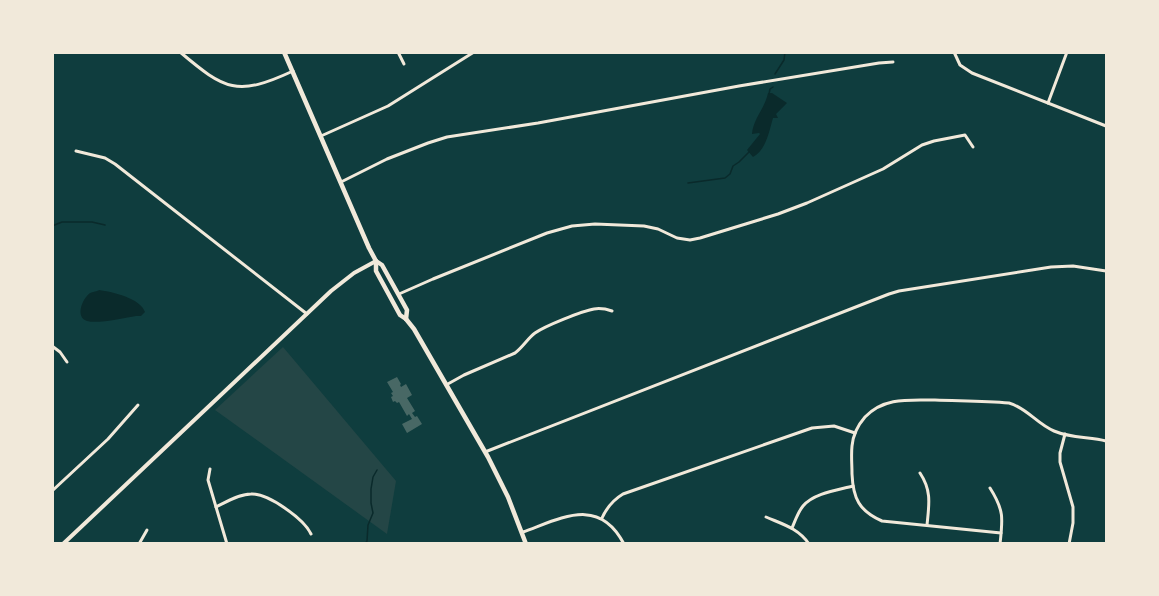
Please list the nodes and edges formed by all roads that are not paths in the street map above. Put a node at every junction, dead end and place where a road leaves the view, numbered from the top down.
1 (180, 52) edge
2 (284, 52) edge
3 (398, 52) edge
4 (474, 52) edge
5 (954, 52) edge
6 (1067, 52) edge
7 (893, 62) dead end
8 (404, 64) dead end
9 (293, 71) junction
10 (1048, 103) junction
11 (1107, 126) edge
12 (321, 136) junction
13 (973, 147) dead end
14 (76, 151) dead end
15 (341, 182) junction
16 (376, 261) junction
17 (1107, 271) edge
18 (399, 294) junction
19 (612, 311) dead end
20 (307, 314) junction
21 (406, 319) junction
22 (52, 346) edge
23 (66, 362) dead end
24 (446, 385) junction
25 (138, 405) dead end
26 (855, 433) junction
27 (1065, 434) junction
28 (1107, 441) edge
29 (485, 452) junction
30 (210, 469) dead end
31 (920, 473) dead end
32 (853, 486) junction
33 (990, 488) dead end
34 (52, 491) edge
35 (216, 507) junction
36 (765, 517) dead end
37 (602, 518) junction
38 (927, 525) junction
39 (792, 528) junction
40 (147, 530) dead end
41 (522, 532) junction
42 (1001, 533) junction
43 (311, 534) dead end
44 (63, 543) edge
45 (139, 543) edge
46 (227, 543) edge
47 (423, 543) edge
48 (449, 543) edge
49 (526, 543) edge
50 (624, 543) edge
51 (809, 543) edge
52 (1000, 543) edge
53 (1069, 543) edge

1 - 9 street
2 - 9 main road
3 - 8 street
4 - 12 street
5 - 10 street
6 - 10 street
7 - 15 street
9 - 12 main road
10 - 11 street
12 - 15 main road
13 - 18 street
14 - 20 street
15 - 16 main road
16 - 18 main road
16 - 20 main road
16 - 21 main road
17 - 29 street
18 - 21 main road
19 - 24 street
20 - 44 main road
21 - 24 main road
22 - 23 street
24 - 29 main road
25 - 34 street
26 - 27 street
26 - 32 street
26 - 37 street
27 - 28 street
27 - 53 street
29 - 41 main road
30 - 35 street
31 - 38 street
32 - 38 street
32 - 39 street
33 - 42 street
35 - 43 street
35 - 46 street
36 - 39 street
37 - 41 street
37 - 50 street
38 - 42 street
39 - 51 street
40 - 45 street
41 - 49 main road
42 - 52 street
47 - 48 street

